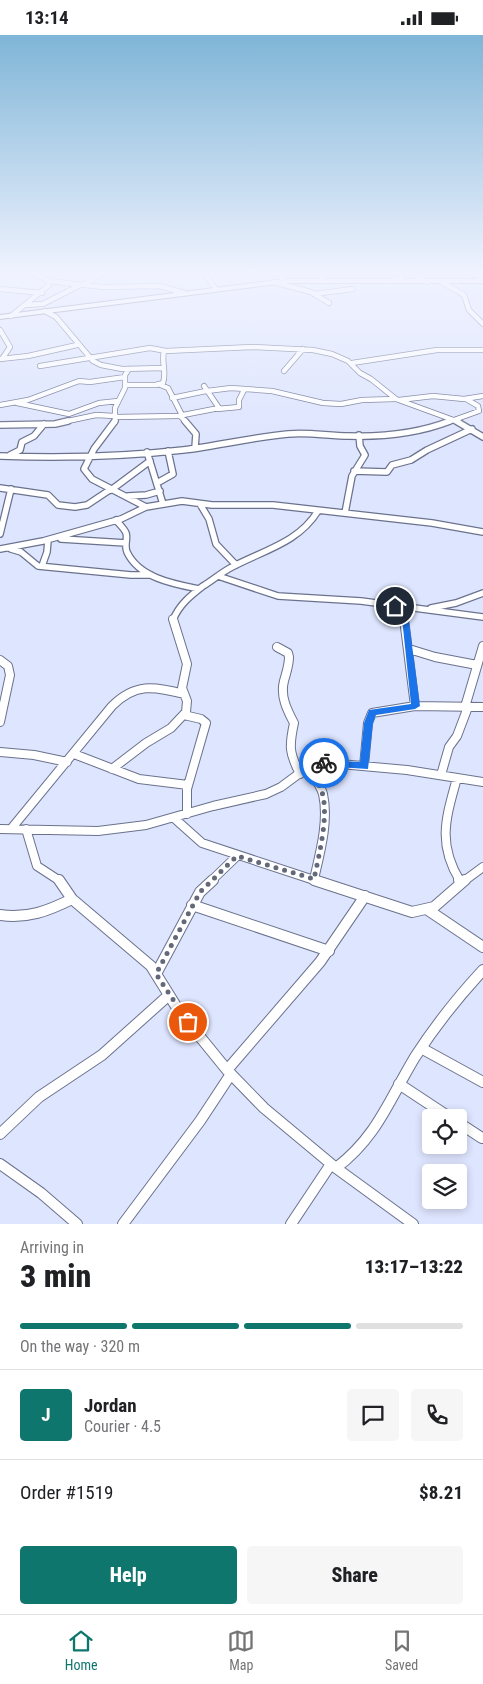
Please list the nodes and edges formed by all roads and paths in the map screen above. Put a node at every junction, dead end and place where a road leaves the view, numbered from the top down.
1 (64, 327) edge
2 (0, 330) edge
3 (77, 345) junction
4 (10, 346) junction
5 (303, 349) junction
6 (483, 350) edge
7 (0, 351) edge
8 (164, 351) junction
9 (91, 358) junction
10 (1, 359) edge
11 (352, 363) junction
12 (40, 366) dead end
13 (164, 368) junction
14 (128, 369) junction
15 (284, 371) dead end
16 (125, 377) junction
17 (125, 385) junction
18 (158, 385) junction
19 (205, 389) junction
20 (244, 390) junction
21 (483, 396) edge
22 (172, 398) junction
23 (397, 399) junction
24 (466, 399) junction
25 (118, 401) junction
26 (16, 403) junction
27 (0, 405) edge
28 (217, 409) junction
29 (115, 416) junction
30 (181, 416) junction
31 (453, 420) junction
32 (44, 424) junction
33 (0, 425) edge
34 (472, 429) junction
35 (359, 435) junction
36 (483, 437) edge
37 (195, 448) junction
38 (168, 451) junction
39 (147, 452) junction
40 (0, 456) edge
41 (7, 456) junction
42 (91, 456) junction
43 (150, 461) junction
44 (354, 471) junction
45 (157, 483) junction
46 (0, 488) edge
47 (11, 489) junction
48 (111, 490) junction
49 (160, 491) junction
50 (127, 496) junction
51 (163, 504) junction
52 (200, 504) junction
53 (146, 507) junction
54 (318, 511) junction
55 (345, 513) junction
56 (116, 520) junction
57 (483, 532) edge
58 (0, 534) edge
59 (51, 539) junction
60 (126, 543) junction
61 (4, 548) edge
62 (236, 565) junction
63 (42, 567) junction
64 (151, 575) junction
65 (218, 576) junction
66 (199, 589) junction
67 (483, 593) edge
68 (403, 607) junction
69 (422, 610) junction
70 (483, 617) edge
71 (483, 646) edge
72 (277, 647) dead end
73 (409, 649) junction
74 (0, 660) edge
75 (479, 663) edge
76 (184, 694) junction
77 (415, 706) junction
78 (466, 707) junction
79 (483, 707) edge
80 (184, 715) junction
81 (0, 722) edge
82 (0, 752) edge
83 (74, 754) junction
84 (67, 762) junction
85 (364, 766) junction
86 (308, 767) junction
87 (112, 769) junction
88 (300, 773) junction
89 (441, 775) junction
90 (457, 778) junction
91 (483, 782) edge
92 (188, 785) junction
93 (187, 814) junction
94 (174, 818) junction
95 (0, 829) edge
96 (11, 829) junction
97 (26, 829) junction
98 (237, 856) junction
99 (483, 867) edge
100 (314, 879) junction
101 (461, 883) junction
102 (365, 896) junction
103 (72, 899) junction
104 (192, 905) junction
105 (428, 910) junction
106 (0, 915) edge
107 (483, 947) edge
108 (329, 951) junction
109 (483, 970) edge
110 (156, 974) junction
111 (169, 995) junction
112 (422, 1048) junction
113 (229, 1072) junction
114 (483, 1082) edge
115 (399, 1085) junction
116 (436, 1109) edge
117 (467, 1128) edge
118 (0, 1134) edge
119 (482, 1138) edge
120 (0, 1164) edge
121 (334, 1166) junction
122 (77, 1224) edge
123 (123, 1224) edge
124 (291, 1224) edge
125 (413, 1224) edge

1 - 3 street
2 - 4 street
3 - 9 street
3 - 10 street
4 - 7 street
4 - 10 street
5 - 8 street
5 - 11 street
5 - 15 street
6 - 11 street
8 - 9 street
8 - 13 street
9 - 12 street
9 - 14 street
11 - 23 street
13 - 14 street
13 - 18 street
14 - 16 street
16 - 17 street
16 - 26 street
17 - 18 street
17 - 25 street
18 - 22 street
19 - 20 street
19 - 22 street
19 - 28 street
20 - 23 street
20 - 28 street
21 - 24 street
22 - 30 street
23 - 24 street
23 - 31 street
24 - 31 street
25 - 26 street
25 - 29 street
26 - 27 street
28 - 30 street
29 - 30 street
29 - 32 street
29 - 42 street
30 - 37 street
31 - 34 street
31 - 35 street
32 - 33 street
32 - 41 street
34 - 36 street
34 - 44 street
35 - 37 street
35 - 44 street
37 - 38 street
38 - 39 street
38 - 45 street
39 - 42 street
39 - 43 street
40 - 41 street
41 - 42 street
42 - 48 street
43 - 45 street
43 - 48 street
44 - 55 street
45 - 49 street
46 - 47 street
47 - 48 street
47 - 58 street
48 - 50 street
49 - 50 street
49 - 51 street
50 - 53 street
51 - 52 street
51 - 53 street
52 - 54 street
52 - 62 street
53 - 56 street
54 - 55 street
54 - 62 street
55 - 57 street
56 - 59 street
56 - 60 street
59 - 60 street
59 - 61 street
59 - 63 street
60 - 64 street
61 - 63 street
62 - 65 street
63 - 64 street
64 - 66 street
65 - 66 street
65 - 68 street
66 - 76 street
67 - 69 street
68 - 69 street
68 - 73 street
69 - 70 street
71 - 75 street
72 - 88 street
73 - 75 street
73 - 77 street
74 - 81 street
75 - 78 street
76 - 80 street
76 - 83 street
77 - 78 street
77 - 85 street
78 - 79 street
78 - 89 street
80 - 87 street
80 - 92 street
82 - 84 street
83 - 84 street
83 - 87 street
84 - 96 street
85 - 86 street
85 - 89 street
86 - 88 street
86 - 100 street
87 - 92 street
88 - 93 street
89 - 90 street
90 - 91 street
90 - 101 street
92 - 93 street
93 - 94 street
94 - 97 street
94 - 98 street
95 - 96 street
96 - 97 street
97 - 103 street
98 - 100 street
98 - 104 street
99 - 101 street
100 - 102 street
101 - 105 street
102 - 105 street
102 - 108 street
103 - 106 street
103 - 110 street
104 - 108 street
104 - 110 street
105 - 107 street
108 - 113 street
109 - 112 street
110 - 111 street
111 - 113 street
111 - 118 street
112 - 114 street
112 - 115 street
113 - 121 street
113 - 123 street
115 - 116 street
115 - 121 street
117 - 119 street
120 - 122 street
121 - 124 street
121 - 125 street

